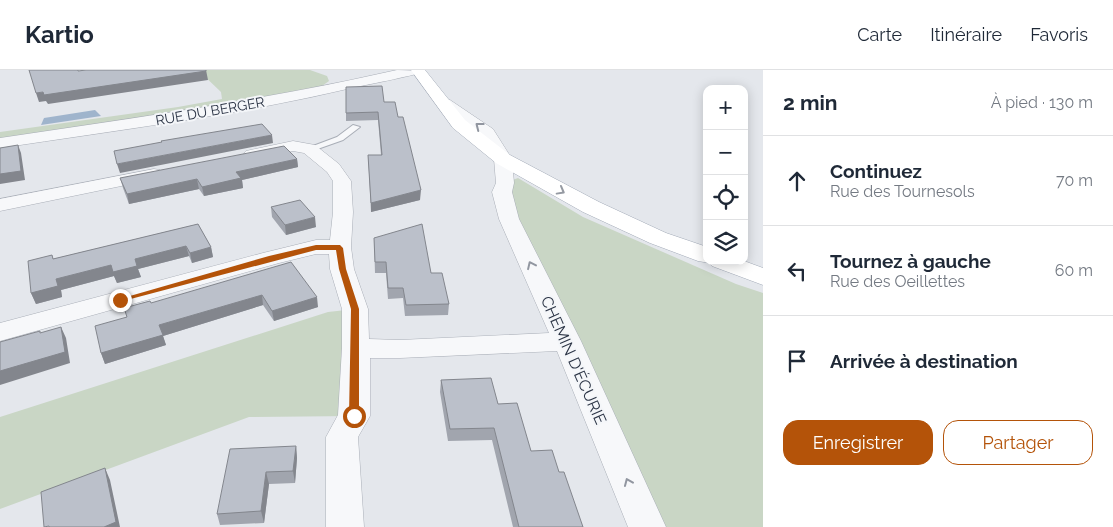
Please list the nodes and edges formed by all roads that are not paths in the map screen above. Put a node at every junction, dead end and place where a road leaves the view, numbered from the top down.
1 (418, 71) edge
2 (356, 127) dead end
3 (0, 143) edge
4 (309, 149) junction
5 (230, 159) edge
6 (502, 159) junction
7 (172, 171) edge
8 (539, 179) junction
9 (503, 187) junction
10 (0, 205) edge
11 (340, 248) junction
12 (703, 255) edge
13 (732, 265) edge
14 (763, 277) edge
15 (0, 332) edge
16 (567, 341) junction
17 (356, 348) junction
18 (345, 527) edge
19 (647, 527) edge

1 - 3 street, RUE DU BERGER
1 - 6 main road
2 - 4 lane
4 - 5 street
4 - 11 street
6 - 8 main road
6 - 9 street, CHEMIN D'ÉCURIE
7 - 10 street
8 - 9 street
8 -> 12 main road
16 -> 9 street, CHEMIN D'ÉCURIE
11 - 15 street
11 - 17 street
13 - 14 main road
16 - 17 street
19 -> 16 street, CHEMIN D'ÉCURIE
17 - 18 street

